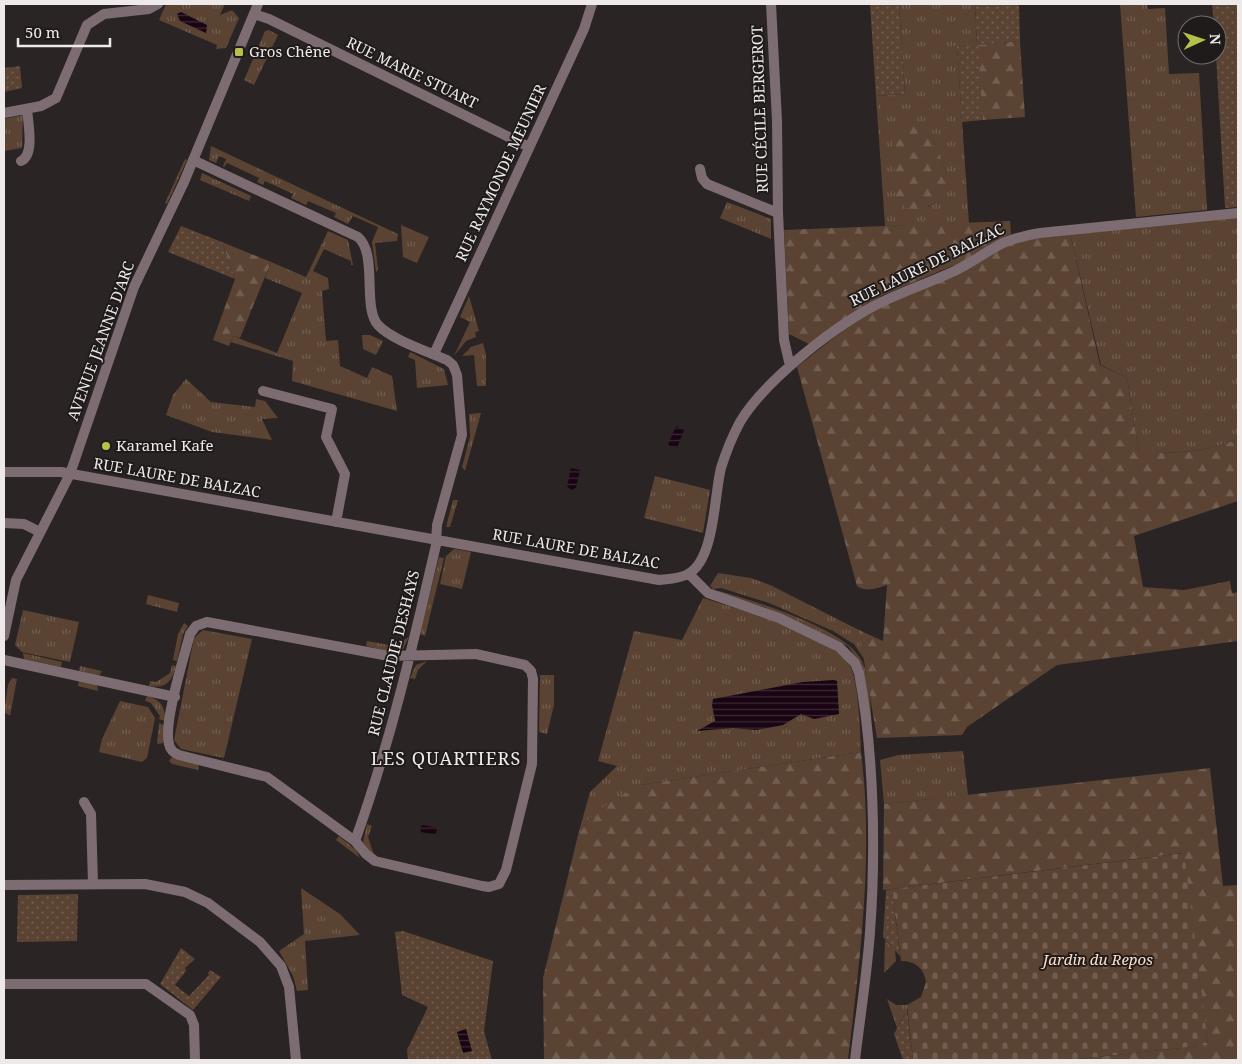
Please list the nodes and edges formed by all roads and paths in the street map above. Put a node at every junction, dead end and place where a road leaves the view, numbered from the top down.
1 (158, 4) edge
2 (258, 4) edge
3 (592, 4) edge
4 (771, 4) edge
5 (254, 14) junction
6 (27, 109) junction
7 (4, 113) edge
8 (529, 147) junction
9 (192, 160) junction
10 (21, 161) dead end
11 (700, 169) dead end
12 (778, 213) junction
13 (1238, 213) edge
14 (434, 354) junction
15 (790, 366) junction
16 (263, 391) dead end
17 (4, 472) edge
18 (70, 474) junction
19 (336, 522) junction
20 (4, 523) edge
21 (40, 532) junction
22 (437, 540) junction
23 (689, 574) junction
24 (4, 636) edge
25 (410, 656) junction
26 (4, 660) edge
27 (175, 697) junction
28 (84, 802) dead end
29 (355, 841) junction
30 (93, 884) junction
31 (4, 885) edge
32 (4, 984) edge
33 (194, 1060) edge
34 (296, 1060) edge
35 (854, 1060) edge

1 - 6 street
2 - 5 street, AVENUE JEANNE D'ARC
3 - 8 street, RUE RAYMONDE MEUNIER
4 - 12 street, RUE CÉCILE BERGEROT
5 - 8 street, RUE MARIE STUART
5 - 9 street, AVENUE JEANNE D'ARC
6 - 7 street
6 - 10 street
8 - 14 street, RUE RAYMONDE MEUNIER
9 - 14 street, RUE CLAUDIE DESHAYS
9 - 18 street, AVENUE JEANNE D'ARC
11 - 12 street, RUE CÉCILE BERGEROT
12 - 15 street, RUE CÉCILE BERGEROT
13 - 15 street, RUE LAURE DE BALZAC
14 - 22 street, RUE CLAUDIE DESHAYS
15 - 23 street, RUE LAURE DE BALZAC
16 - 19 street
17 - 18 street, RUE LAURE DE BALZAC
18 - 19 street, RUE LAURE DE BALZAC
18 - 21 street, AVENUE JEANNE D'ARC
19 - 22 street, RUE LAURE DE BALZAC
20 - 21 street
21 - 24 street, AVENUE JEANNE D'ARC
22 - 23 street, RUE LAURE DE BALZAC
22 - 25 street, RUE CLAUDIE DESHAYS
23 - 35 street
25 - 27 street
25 - 29 street, RUE CLAUDIE DESHAYS
25 - 29 street
26 - 27 street
27 - 29 street
28 - 30 street
30 - 31 street
30 - 34 street
32 - 33 street

